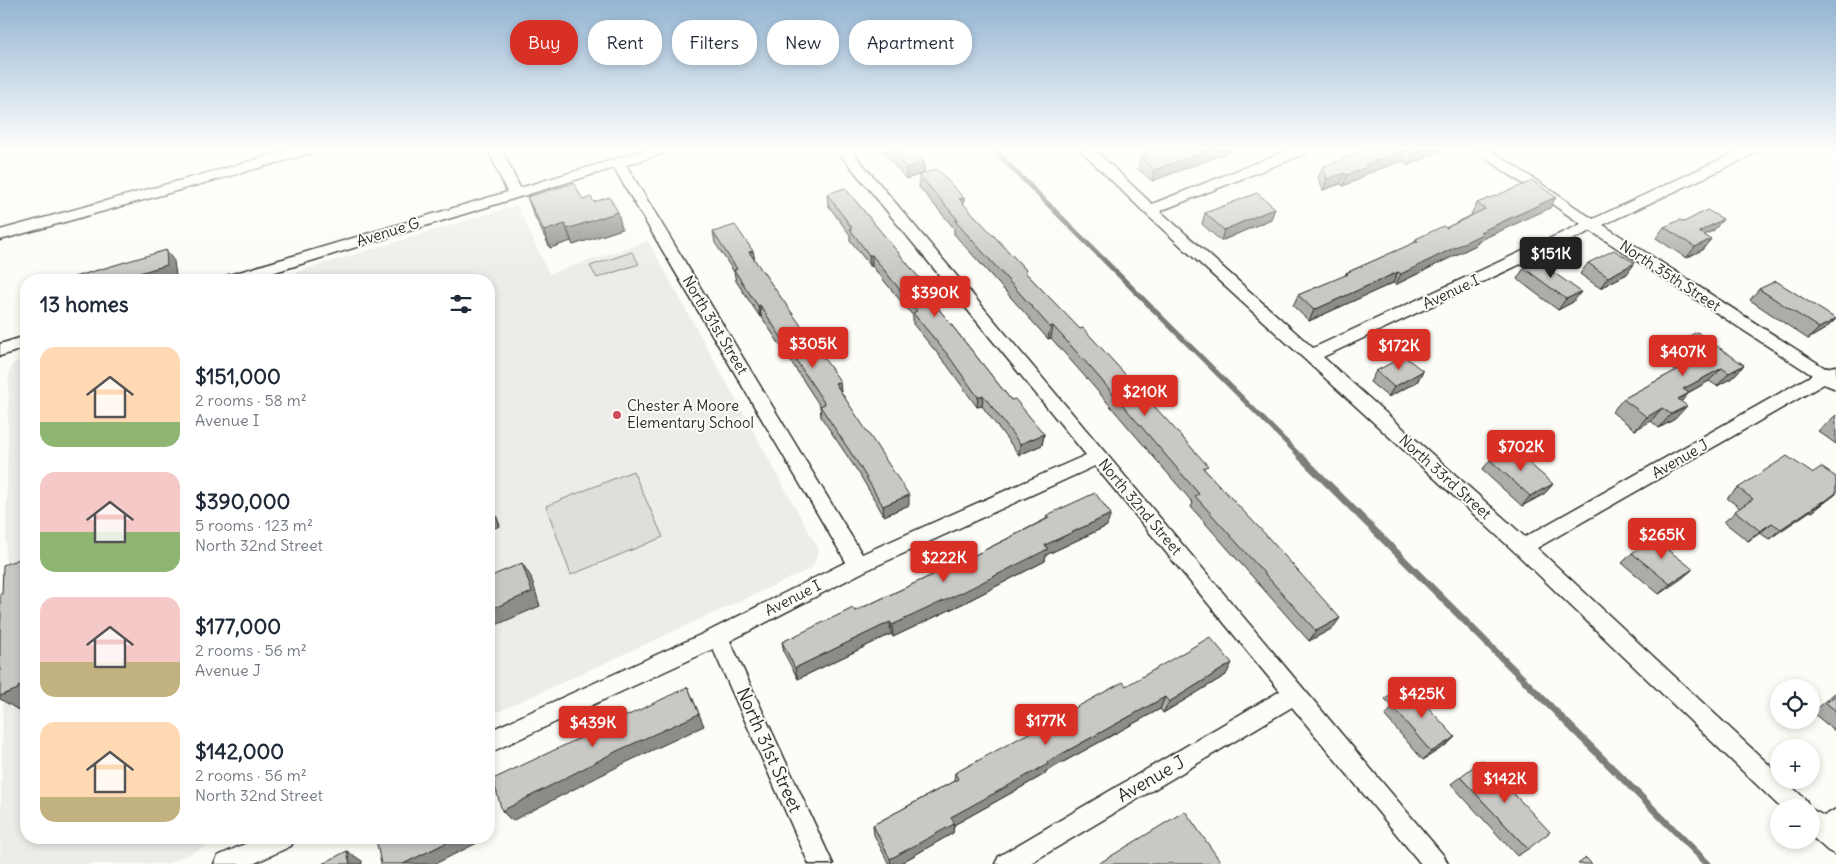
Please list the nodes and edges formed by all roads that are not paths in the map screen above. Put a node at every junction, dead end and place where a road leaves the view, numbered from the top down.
1 (161, 190) edge
2 (513, 190) edge
3 (527, 190) edge
4 (634, 190) edge
5 (877, 190) edge
6 (1129, 190) edge
7 (1200, 190) edge
8 (1541, 190) edge
9 (1668, 190) edge
10 (515, 194) junction
11 (1150, 210) junction
12 (1594, 226) junction
13 (0, 235) edge
14 (251, 274) edge
15 (20, 344) edge
16 (0, 350) edge
17 (1311, 356) junction
18 (1832, 376) edge
19 (1098, 457) junction
20 (1523, 547) junction
21 (858, 565) junction
22 (718, 636) junction
23 (1295, 694) junction
24 (495, 739) edge
25 (1789, 799) edge
26 (270, 844) edge
27 (226, 864) edge
28 (821, 864) edge
29 (1007, 864) edge
30 (1436, 864) edge

1 - 13 street
2 - 10 street
3 - 10 street, Avenue G
4 - 21 street, North 31st Street
5 - 19 street, North 32nd Street
6 - 11 street, North 33rd Street
7 - 11 street
8 - 12 street, North 35th Street
9 - 12 street, Avenue I
10 - 14 street, Avenue G
11 - 17 street, North 33rd Street
12 - 17 street, Avenue I
12 - 18 street, North 35th Street
15 - 16 street
17 - 20 street, North 33rd Street
18 - 20 street, Avenue J
19 - 21 street, Avenue I
19 - 23 street, North 32nd Street
20 - 25 street, North 33rd Street
21 - 22 street, Avenue I
22 - 24 street, Avenue I
22 - 28 street, North 31st Street
23 - 29 street, Avenue J
23 - 30 street, North 32nd Street
26 - 27 street

